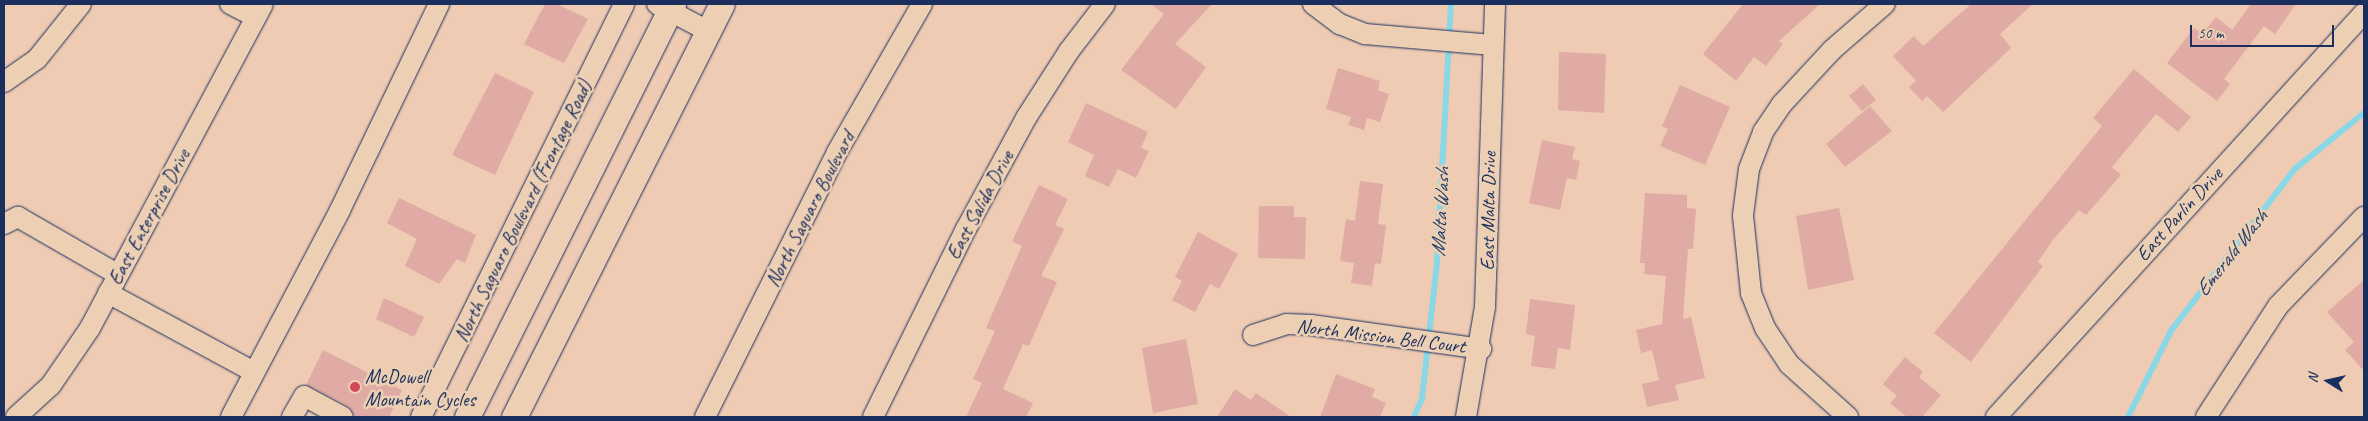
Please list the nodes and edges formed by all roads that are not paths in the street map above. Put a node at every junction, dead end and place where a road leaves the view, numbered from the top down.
1 (81, 4) edge
2 (230, 4) edge
3 (439, 4) edge
4 (624, 4) edge
5 (722, 4) edge
6 (922, 4) edge
7 (1106, 4) edge
8 (1313, 4) edge
9 (1495, 4) edge
10 (1886, 4) edge
11 (666, 6) edge
12 (260, 11) edge
13 (2364, 13) edge
14 (706, 30) junction
15 (1493, 45) junction
16 (4, 82) edge
17 (2364, 217) edge
18 (4, 224) edge
19 (117, 274) junction
20 (108, 293) junction
21 (1253, 335) dead end
22 (1481, 349) junction
23 (254, 372) junction
24 (4, 404) edge
25 (239, 414) edge
26 (16, 417) edge
27 (292, 417) edge
28 (343, 417) edge
29 (421, 417) edge
30 (467, 417) edge
31 (514, 417) edge
32 (704, 417) edge
33 (873, 417) edge
34 (1466, 417) edge
35 (1848, 417) edge
36 (1996, 417) edge
37 (2206, 417) edge

1 - 16 street
2 - 12 street
3 - 23 street
4 - 29 street, North Saguaro Boulevard (Frontage Road)
5 - 14 main road
6 - 32 street, North Saguaro Boulevard
7 - 33 street, East Salida Drive
8 - 15 street
9 - 15 street, East Malta Drive
10 - 35 street
11 - 14 street
11 - 30 main road
12 - 19 street, East Enterprise Drive
13 - 36 street, East Parlin Drive
14 - 31 main road
15 - 22 street, East Malta Drive
17 - 37 street
18 - 19 street
19 - 20 street, East Enterprise Drive
20 - 23 street
20 - 26 street, East Enterprise Drive
21 - 22 street, North Mission Bell Court
22 - 34 street, East Malta Drive
23 - 25 street
24 - 26 street
27 - 28 street

